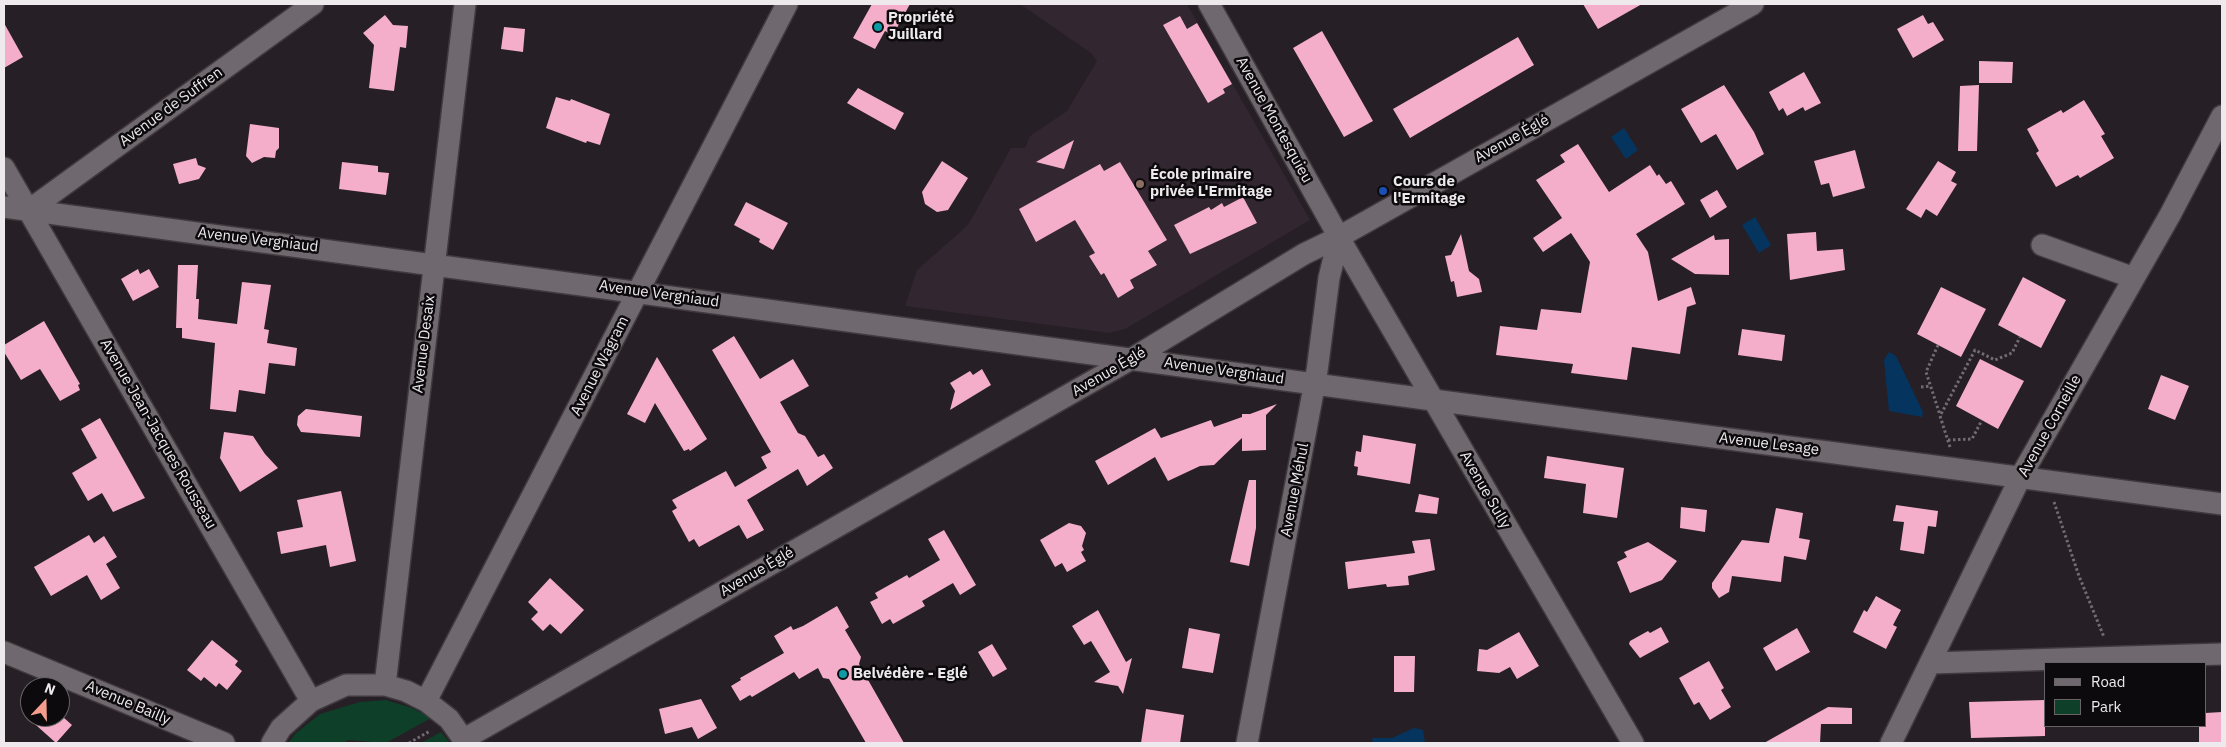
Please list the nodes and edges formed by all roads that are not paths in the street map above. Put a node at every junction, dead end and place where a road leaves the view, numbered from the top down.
1 (312, 4) edge
2 (465, 4) edge
3 (788, 4) edge
4 (1209, 4) edge
5 (1753, 4) edge
6 (2220, 125) edge
7 (4, 168) edge
8 (4, 207) edge
9 (29, 210) junction
10 (1339, 236) junction
11 (2042, 245) dead end
12 (434, 263) junction
13 (2134, 278) junction
14 (638, 292) junction
15 (1133, 358) junction
16 (1315, 383) junction
17 (1433, 400) junction
18 (2021, 476) junction
19 (2222, 504) edge
20 (4, 652) edge
21 (2222, 654) edge
22 (1931, 663) junction
23 (385, 685) junction
24 (311, 701) junction
25 (426, 701) junction
26 (465, 741) edge
27 (224, 743) edge
28 (272, 743) edge
29 (1247, 743) edge
30 (1633, 743) edge
31 (1891, 743) edge

1 - 9 street, Avenue de Suffren
2 - 12 street, Avenue Desaix
3 - 14 street, Avenue Wagram
4 - 10 street, Avenue Montesquieu
5 - 10 street, Avenue Églé
6 - 13 street, Avenue Corneille
7 - 9 street, Avenue Jean-Jacques Rousseau
8 - 9 street, Avenue Vergniaud
9 - 12 street, Avenue Vergniaud
9 - 24 street, Avenue Jean-Jacques Rousseau
10 - 15 street, Avenue Églé
10 - 16 street, Avenue Méhul
10 - 17 street, Avenue Sully
11 - 13 street
12 - 14 street, Avenue Vergniaud
12 - 23 street, Avenue Desaix
13 - 18 street, Avenue Corneille
14 - 15 street, Avenue Vergniaud
14 - 25 street, Avenue Wagram
15 - 16 street, Avenue Vergniaud
15 - 26 street, Avenue Églé
16 - 17 street, Avenue Lesage
16 - 29 street, Avenue Méhul
17 - 18 street, Avenue Lesage
17 - 30 street, Avenue Sully
18 - 19 street, Avenue Lesage
18 - 22 street, Avenue Corneille
20 - 27 street, Avenue Bailly
21 - 22 street
22 - 31 street, Avenue Corneille
23 - 24 street
23 - 25 street
24 - 28 street
25 - 26 street

